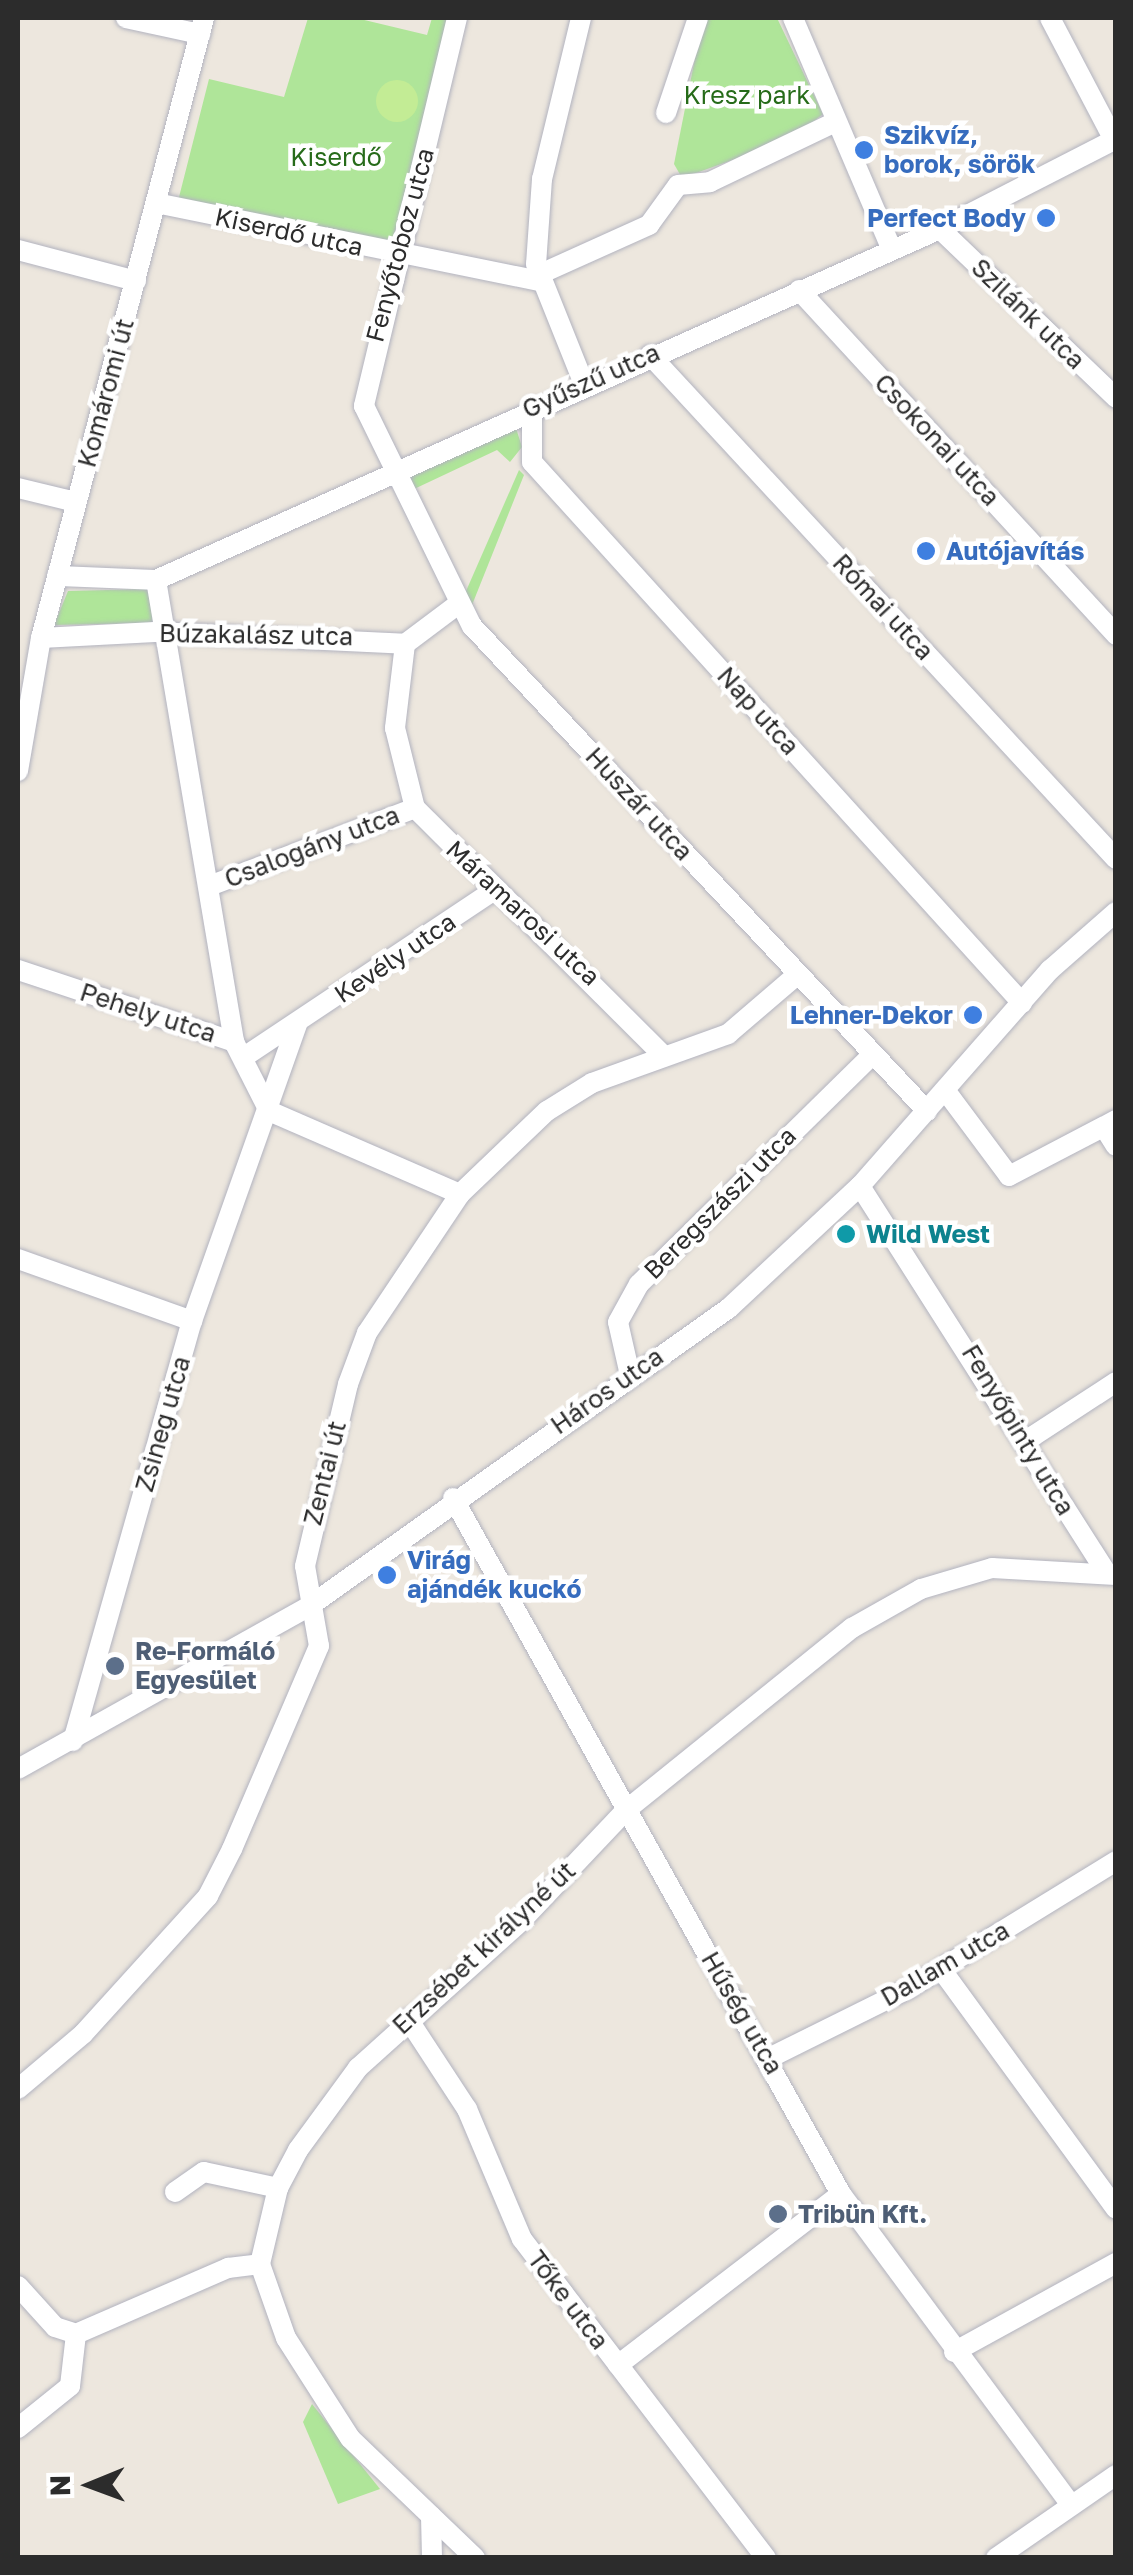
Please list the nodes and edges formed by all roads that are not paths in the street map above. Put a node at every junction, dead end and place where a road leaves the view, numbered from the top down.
1 (126, 18) edge
2 (457, 18) edge
3 (581, 18) edge
4 (698, 18) edge
5 (793, 18) edge
6 (1050, 18) edge
7 (202, 26) edge
8 (666, 112) dead end
9 (836, 122) junction
10 (1115, 140) edge
11 (156, 203) junction
12 (940, 229) junction
13 (18, 250) edge
14 (892, 250) junction
15 (394, 255) junction
16 (539, 278) junction
17 (136, 281) junction
18 (799, 290) junction
19 (650, 355) junction
20 (584, 384) junction
21 (1116, 398) edge
22 (532, 407) junction
23 (392, 469) junction
24 (18, 488) edge
25 (76, 502) junction
26 (57, 576) junction
27 (156, 580) junction
28 (457, 606) junction
29 (168, 635) junction
30 (1116, 635) edge
31 (41, 638) junction
32 (405, 644) junction
33 (18, 772) edge
34 (415, 808) junction
35 (1116, 859) edge
36 (209, 886) junction
37 (492, 891) junction
38 (1116, 912) edge
39 (18, 970) edge
40 (798, 974) junction
41 (1022, 1003) junction
42 (297, 1024) junction
43 (240, 1048) junction
44 (873, 1054) junction
45 (663, 1055) junction
46 (945, 1090) junction
47 (270, 1111) junction
48 (926, 1112) junction
49 (1110, 1124) edge
50 (1116, 1146) edge
51 (860, 1186) junction
52 (460, 1194) junction
53 (18, 1259) edge
54 (192, 1320) junction
55 (630, 1375) junction
56 (1116, 1382) edge
57 (1024, 1442) junction
58 (453, 1498) junction
59 (1112, 1574) edge
60 (311, 1605) junction
61 (72, 1742) junction
62 (18, 1769) edge
63 (625, 1810) junction
64 (1116, 1861) edge
65 (941, 1968) junction
66 (408, 2019) junction
67 (768, 2058) junction
68 (18, 2089) edge
69 (278, 2188) junction
70 (175, 2192) dead end
71 (841, 2194) junction
72 (1116, 2209) edge
73 (1116, 2262) edge
74 (260, 2264) junction
75 (18, 2286) edge
76 (76, 2334) junction
77 (954, 2352) junction
78 (618, 2366) junction
79 (18, 2428) edge
80 (1116, 2475) edge
81 (1070, 2503) junction
82 (431, 2516) junction
83 (432, 2558) edge
84 (475, 2558) edge
85 (766, 2558) edge
86 (996, 2558) edge

1 - 7 street
2 - 15 street, Fenyőtoboz utca
3 - 16 street
4 - 8 street
5 - 9 street
6 - 10 street
7 - 11 street, Komáromi út
9 - 14 street
9 - 16 street
10 - 12 street, Gyűszű utca
11 - 15 street, Kiserdő utca
11 - 17 street, Komáromi út
12 - 14 street, Gyűszű utca
12 - 21 street, Szilánk utca
13 - 17 street
14 - 18 street, Gyűszű utca
15 - 16 street, Kiserdő utca
15 - 23 street, Fenyőtoboz utca
16 - 20 street
17 - 25 street, Komáromi út
18 - 19 street, Gyűszű utca
18 - 30 street, Csokonai utca
19 - 20 street, Gyűszű utca
19 - 35 street, Római utca
20 - 22 street, Gyűszű utca
22 - 23 street, Gyűszű utca
22 - 41 street, Nap utca
23 - 27 street, Gyűszű utca
23 - 28 street, Huszár utca
24 - 25 street
25 - 26 street, Komáromi út
26 - 27 street, Gyűszű utca
26 - 31 street, Komáromi út
27 - 29 street
28 - 32 street
28 - 40 street, Huszár utca
29 - 31 street, Búzakalász utca
29 - 32 street, Búzakalász utca
29 - 36 street
31 - 33 street, Komáromi út
32 - 34 street, Máramarosi utca
34 - 36 street, Csalogány utca
34 - 37 street, Máramarosi utca
36 - 43 street
37 - 42 street, Kevély utca
37 - 45 street, Máramarosi utca
38 - 41 street, Háros utca
39 - 43 street, Pehely utca
40 - 44 street, Huszár utca
40 - 45 street, Zentai út
41 - 46 street, Háros utca
42 - 43 street, Kevély utca
42 - 47 street
43 - 47 street, Pehely utca
44 - 48 street, Huszár utca
44 - 55 street, Beregszászi utca
45 - 52 street, Zentai út
46 - 48 street, Háros utca
46 - 49 street
47 - 52 street
47 - 54 street, Zsineg utca
48 - 51 street, Háros utca
49 - 50 street
51 - 55 street, Háros utca
51 - 57 street, Fenyőpinty utca
52 - 60 street, Zentai út
53 - 54 street
54 - 61 street, Zsineg utca
55 - 58 street, Háros utca
56 - 57 street
57 - 59 street, Fenyőpinty utca
58 - 60 street, Háros utca
58 - 63 street, Hűség utca
59 - 63 street, Erzsébet királyné út
60 - 61 street, Háros utca
60 - 68 street, Zentai út
61 - 62 street, Háros utca
63 - 66 street, Erzsébet királyné út
63 - 67 street, Hűség utca
64 - 65 street, Dallam utca
65 - 67 street, Dallam utca
65 - 72 street
66 - 69 street, Erzsébet királyné út
66 - 78 street, Tőke utca
67 - 71 street, Hűség utca
69 - 70 street
69 - 74 street, Erzsébet királyné út
71 - 77 street, Hűség utca
71 - 78 street
73 - 77 street
74 - 76 street
74 - 82 street
75 - 76 street
76 - 79 street
77 - 81 street, Hűség utca
78 - 85 street, Tőke utca
80 - 81 street
81 - 86 street
82 - 83 street
82 - 84 street

